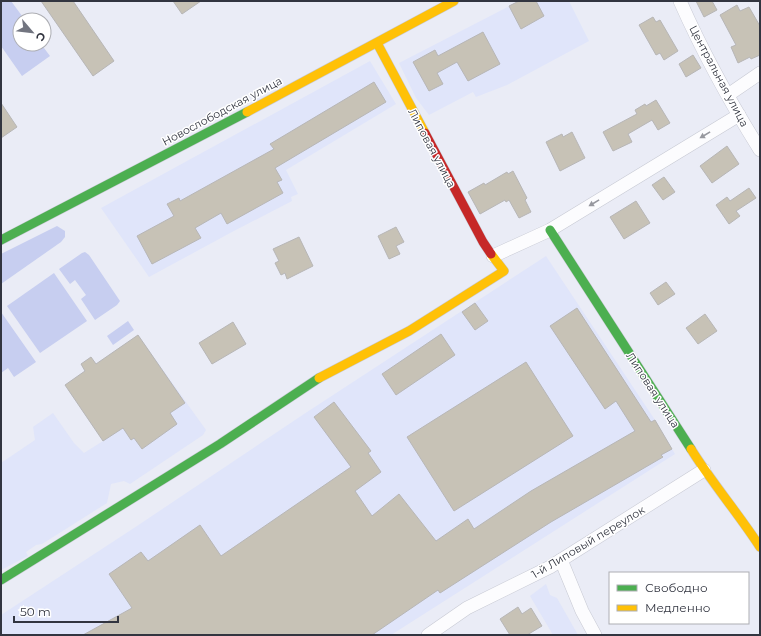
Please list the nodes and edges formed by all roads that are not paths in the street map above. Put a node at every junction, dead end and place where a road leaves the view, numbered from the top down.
1 (454, 1) edge
2 (680, 1) edge
3 (377, 43) junction
4 (760, 73) edge
5 (728, 96) junction
6 (739, 115) junction
7 (760, 150) edge
8 (550, 230) junction
9 (1, 240) edge
10 (493, 256) junction
11 (704, 470) junction
12 (760, 547) edge
13 (561, 560) junction
14 (1, 580) edge
15 (428, 635) edge
16 (595, 635) edge

1 - 3 street, Новослободская улица
2 - 5 street, Центральная улица
3 - 9 street, Новослободская улица
3 - 10 street, Липовая улица
4 - 5 street
5 - 6 street, Центральная улица
6 - 7 street, Центральная улица
6 -> 8 street
8 - 10 street
8 - 11 street, Липовая улица
10 - 14 street, Липовая улица
11 - 12 street, Липовая улица
11 - 13 street, 1-й Липовый переулок
13 - 15 street, 1-й Липовый переулок
13 - 16 street

